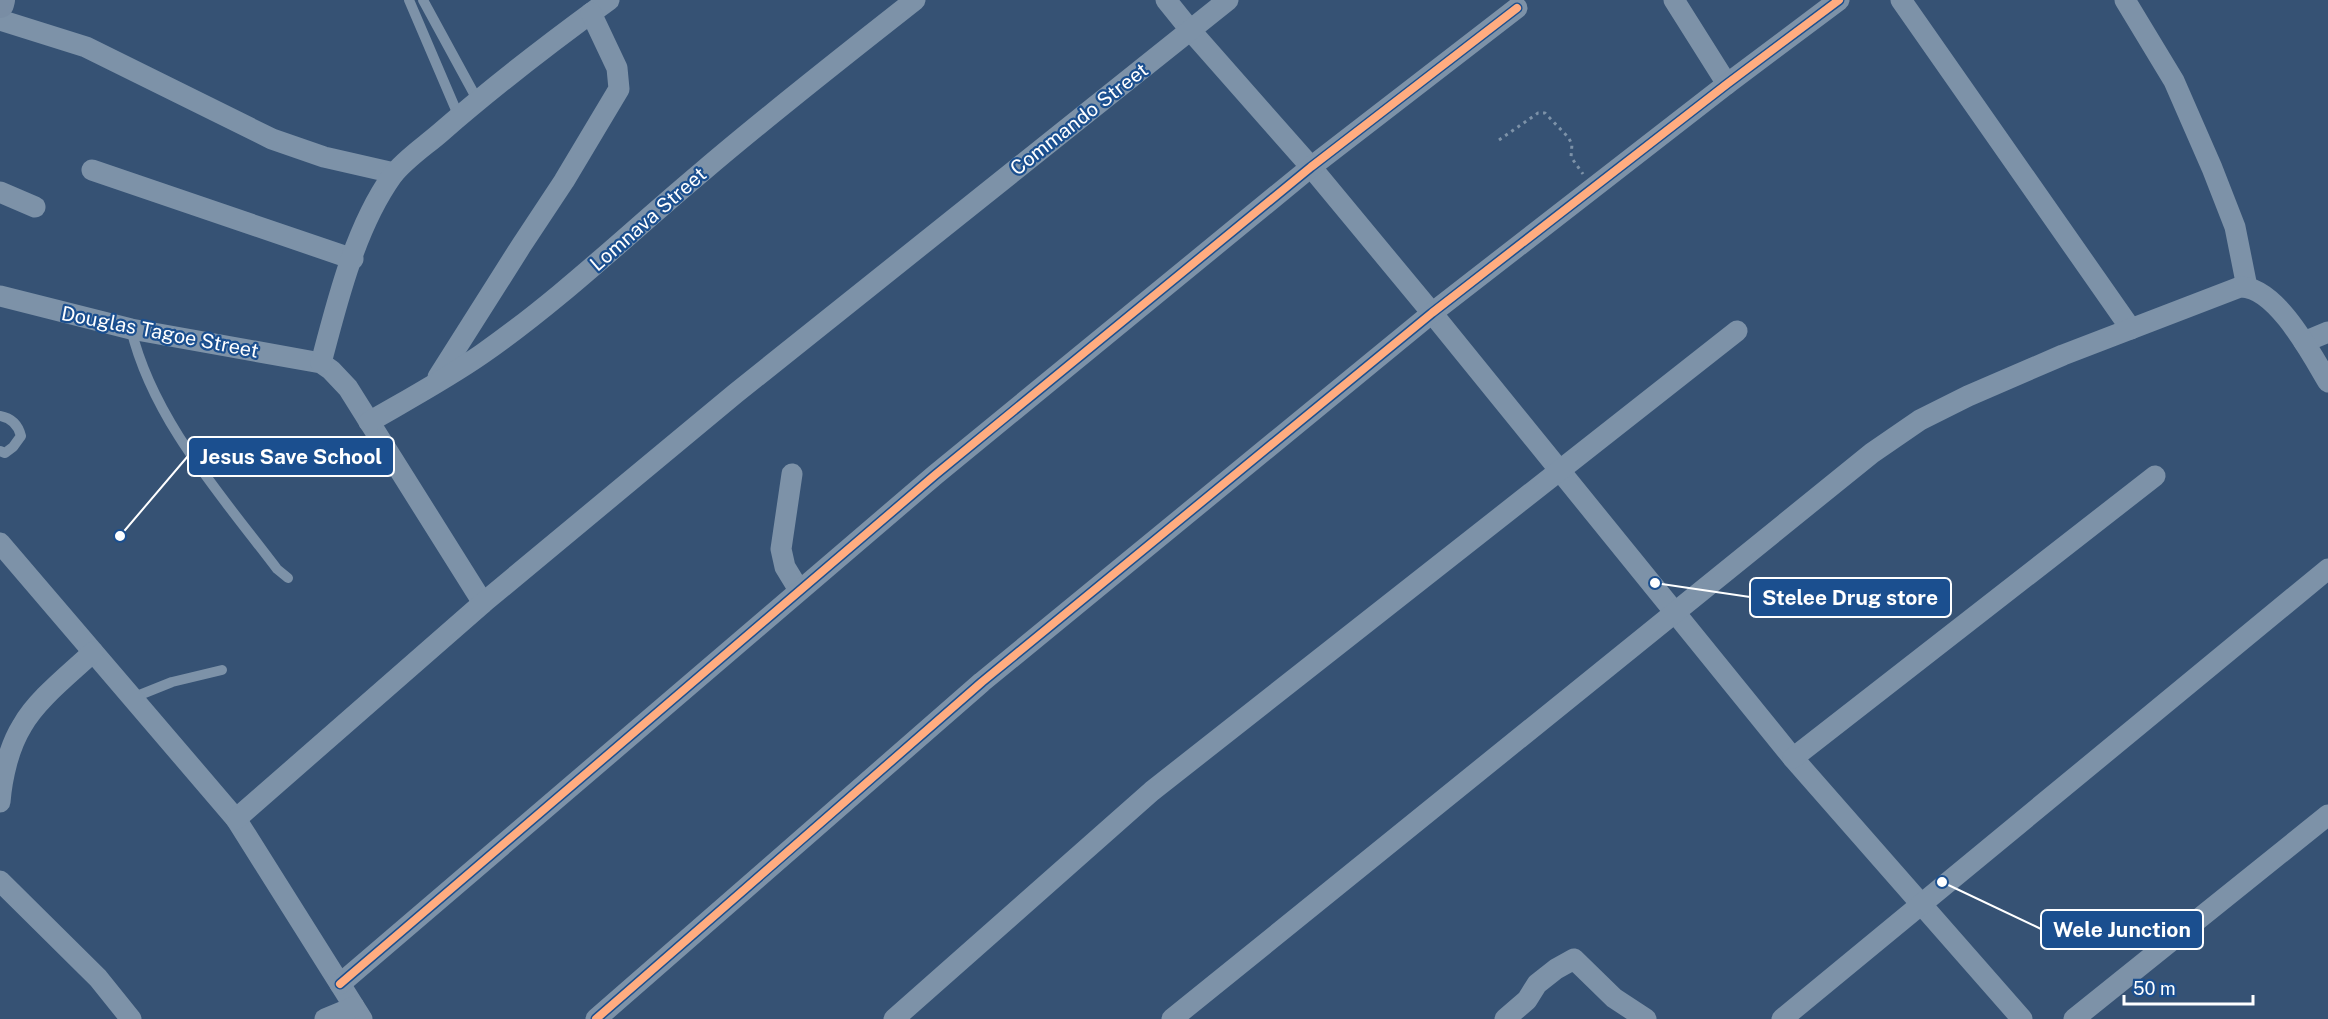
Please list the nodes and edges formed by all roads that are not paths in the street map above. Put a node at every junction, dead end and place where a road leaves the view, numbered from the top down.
1 (1, 0) edge
2 (409, 0) edge
3 (423, 0) edge
4 (609, 0) edge
5 (915, 0) edge
6 (1166, 0) edge
7 (1228, 0) edge
8 (1674, 0) edge
9 (1839, 0) edge
10 (1901, 0) edge
11 (2125, 0) edge
12 (0, 4) edge
13 (1517, 8) dead end
14 (583, 11) edge
15 (0, 20) edge
16 (1191, 31) junction
17 (1727, 84) junction
18 (478, 101) junction
19 (459, 117) junction
20 (1311, 167) junction
21 (92, 170) dead end
22 (394, 173) junction
23 (0, 192) edge
24 (35, 207) dead end
25 (353, 259) junction
26 (2247, 286) junction
27 (0, 296) edge
28 (1432, 313) junction
29 (131, 329) junction
30 (2131, 329) junction
31 (1737, 332) dead end
32 (2328, 332) edge
33 (2304, 342) junction
34 (321, 363) junction
35 (2328, 382) edge
36 (435, 383) junction
37 (0, 416) edge
38 (369, 422) junction
39 (0, 451) edge
40 (1560, 470) junction
41 (792, 474) dead end
42 (2156, 476) dead end
43 (0, 543) edge
44 (2328, 569) edge
45 (288, 578) dead end
46 (799, 590) junction
47 (483, 603) junction
48 (1673, 613) junction
49 (93, 652) junction
50 (222, 670) dead end
51 (132, 698) junction
52 (1793, 758) junction
53 (0, 802) edge
54 (2328, 815) edge
55 (236, 819) junction
56 (0, 881) edge
57 (1920, 904) junction
58 (340, 984) junction
59 (358, 1013) edge
60 (131, 1019) edge
61 (325, 1019) edge
62 (596, 1019) edge
63 (894, 1019) edge
64 (1172, 1019) edge
65 (1505, 1019) edge
66 (1646, 1019) edge
67 (1782, 1019) edge
68 (2022, 1019) edge
69 (2074, 1019) edge

1 - 12 main road
2 - 19 lane
3 - 18 lane
4 - 14 street
5 - 36 street, Lomnava Street
6 - 16 street
7 - 16 street, Commando Street
8 - 17 street
9 - 17 street
10 - 30 street
11 - 26 street
13 - 20 street
14 - 18 street
14 - 36 street
15 - 22 street
16 - 20 street
16 - 47 street, Commando Street
17 - 28 street
18 - 19 street
19 - 22 street
20 - 28 street
20 - 46 street
21 - 25 street
22 - 25 street
23 - 24 street
25 - 34 street
26 - 30 street
26 - 33 street
27 - 29 street, Douglas Tagoe Street
28 - 40 street
28 - 62 street
29 - 34 street, Douglas Tagoe Street
29 - 45 lane
30 - 48 street
31 - 40 street
32 - 33 street
33 - 35 street
34 - 38 street
36 - 38 street, Lomnava Street
37 - 39 lane
38 - 47 street
40 - 48 street
40 - 63 street
41 - 46 street
42 - 52 street
43 - 49 street
44 - 57 street
46 - 58 street
47 - 55 street, Commando Street
48 - 52 street
48 - 64 street
49 - 51 street
49 - 53 street
50 - 51 lane
51 - 55 street
52 - 57 street
54 - 69 street
55 - 58 street
56 - 60 street
57 - 67 street
57 - 68 street
58 - 59 street
59 - 61 street
65 - 66 street

